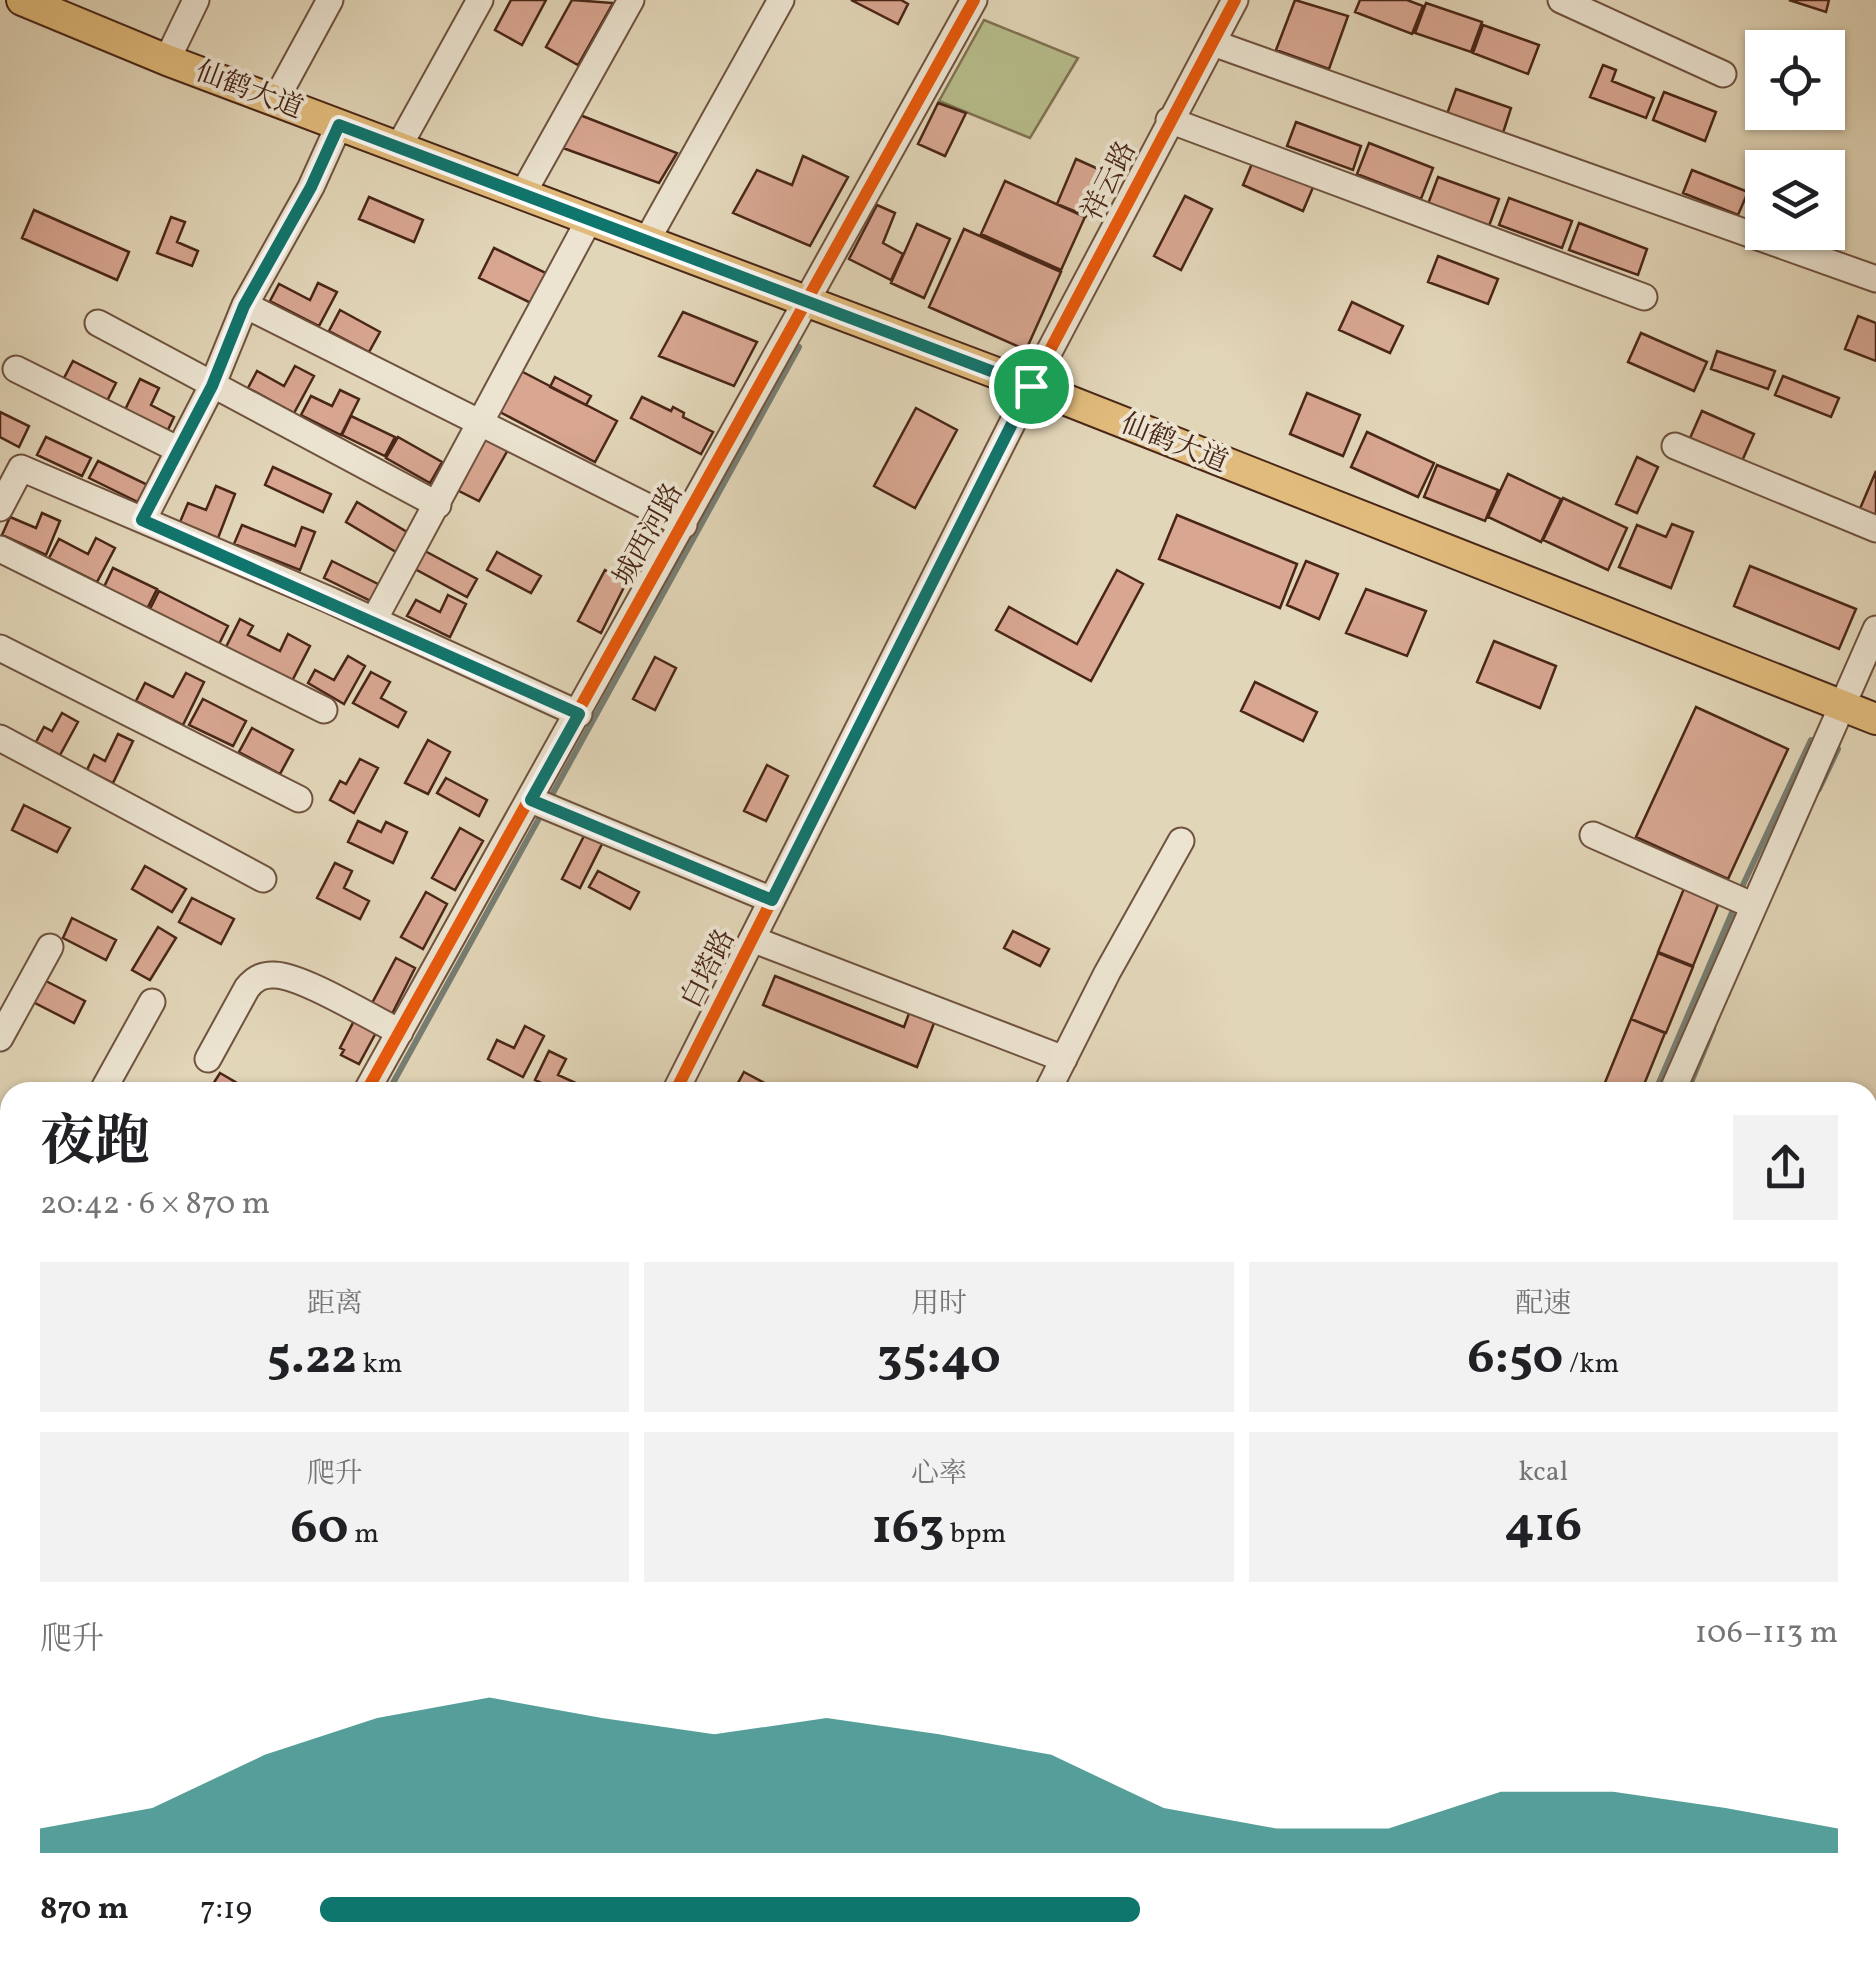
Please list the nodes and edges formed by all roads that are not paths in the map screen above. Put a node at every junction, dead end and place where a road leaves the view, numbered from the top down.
1 (22, 0) edge
2 (196, 0) edge
3 (330, 0) edge
4 (480, 0) edge
5 (631, 0) edge
6 (781, 0) edge
7 (974, 0) edge
8 (1235, 0) edge
9 (1561, 0) edge
10 (1212, 43) junction
11 (167, 60) junction
12 (1723, 74) dead end
13 (275, 101) junction
14 (1169, 120) junction
15 (339, 125) junction
16 (398, 148) junction
17 (522, 195) junction
18 (589, 220) junction
19 (646, 242) junction
20 (1876, 279) edge
21 (1644, 297) dead end
22 (805, 303) junction
23 (244, 306) junction
24 (98, 323) dead end
25 (16, 369) dead end
26 (212, 386) junction
27 (1031, 386) junction
28 (483, 424) junction
29 (1676, 446) dead end
30 (179, 450) junction
31 (438, 505) junction
32 (0, 508) edge
33 (142, 520) junction
34 (684, 525) junction
35 (1876, 529) edge
36 (0, 549) edge
37 (374, 620) junction
38 (1876, 629) edge
39 (0, 648) edge
40 (1842, 706) junction
41 (324, 710) dead end
42 (579, 714) junction
43 (1876, 719) edge
44 (0, 738) edge
45 (299, 799) dead end
46 (543, 805) junction
47 (1593, 835) dead end
48 (1181, 841) dead end
49 (263, 879) dead end
50 (772, 900) junction
51 (1754, 906) junction
52 (752, 939) junction
53 (50, 947) dead end
54 (152, 1002) dead end
55 (400, 1032) junction
56 (0, 1038) edge
57 (208, 1058) dead end
58 (1064, 1059) junction
59 (108, 1082) edge
60 (372, 1082) edge
61 (680, 1082) edge
62 (1052, 1082) edge
63 (1676, 1082) edge

1 - 11 main road, 仙鹤大道
2 - 11 street
3 - 13 street
4 - 16 street
5 - 17 street
6 - 19 street
7 - 22 street, 城西河路
8 - 10 street, 祥云路
9 - 12 street
10 - 14 street, 祥云路
10 - 20 street
11 - 13 main road, 仙鹤大道
13 - 15 main road, 仙鹤大道
14 - 21 street
14 - 27 street, 祥云路
15 - 16 main road, 仙鹤大道
15 - 23 street
16 - 17 main road, 仙鹤大道
17 - 18 main road, 仙鹤大道
18 - 19 main road, 仙鹤大道
18 - 28 street
19 - 22 main road, 仙鹤大道
22 - 27 main road, 仙鹤大道
22 - 34 street, 城西河路
23 - 26 street
23 - 28 street
24 - 26 street
25 - 30 street
26 - 30 street
26 - 31 street
27 - 40 main road, 仙鹤大道
27 - 50 street, 白塔路
28 - 31 street
28 - 34 street
29 - 35 street
30 - 33 street
31 - 37 street
32 - 33 street
33 - 37 street
34 - 42 street, 城西河路
36 - 41 street
37 - 42 street
38 - 40 street
39 - 45 street
40 - 43 main road, 仙鹤大道
40 - 51 street
42 - 46 street, 城西河路
44 - 49 street
46 - 50 street
46 - 55 street, 城西河路
47 - 51 street
48 - 58 street
50 - 52 street, 白塔路
51 - 63 street
52 - 58 street
52 - 61 street, 白塔路
53 - 56 street
54 - 59 street
55 - 57 street
55 - 60 street, 城西河路
58 - 62 street

